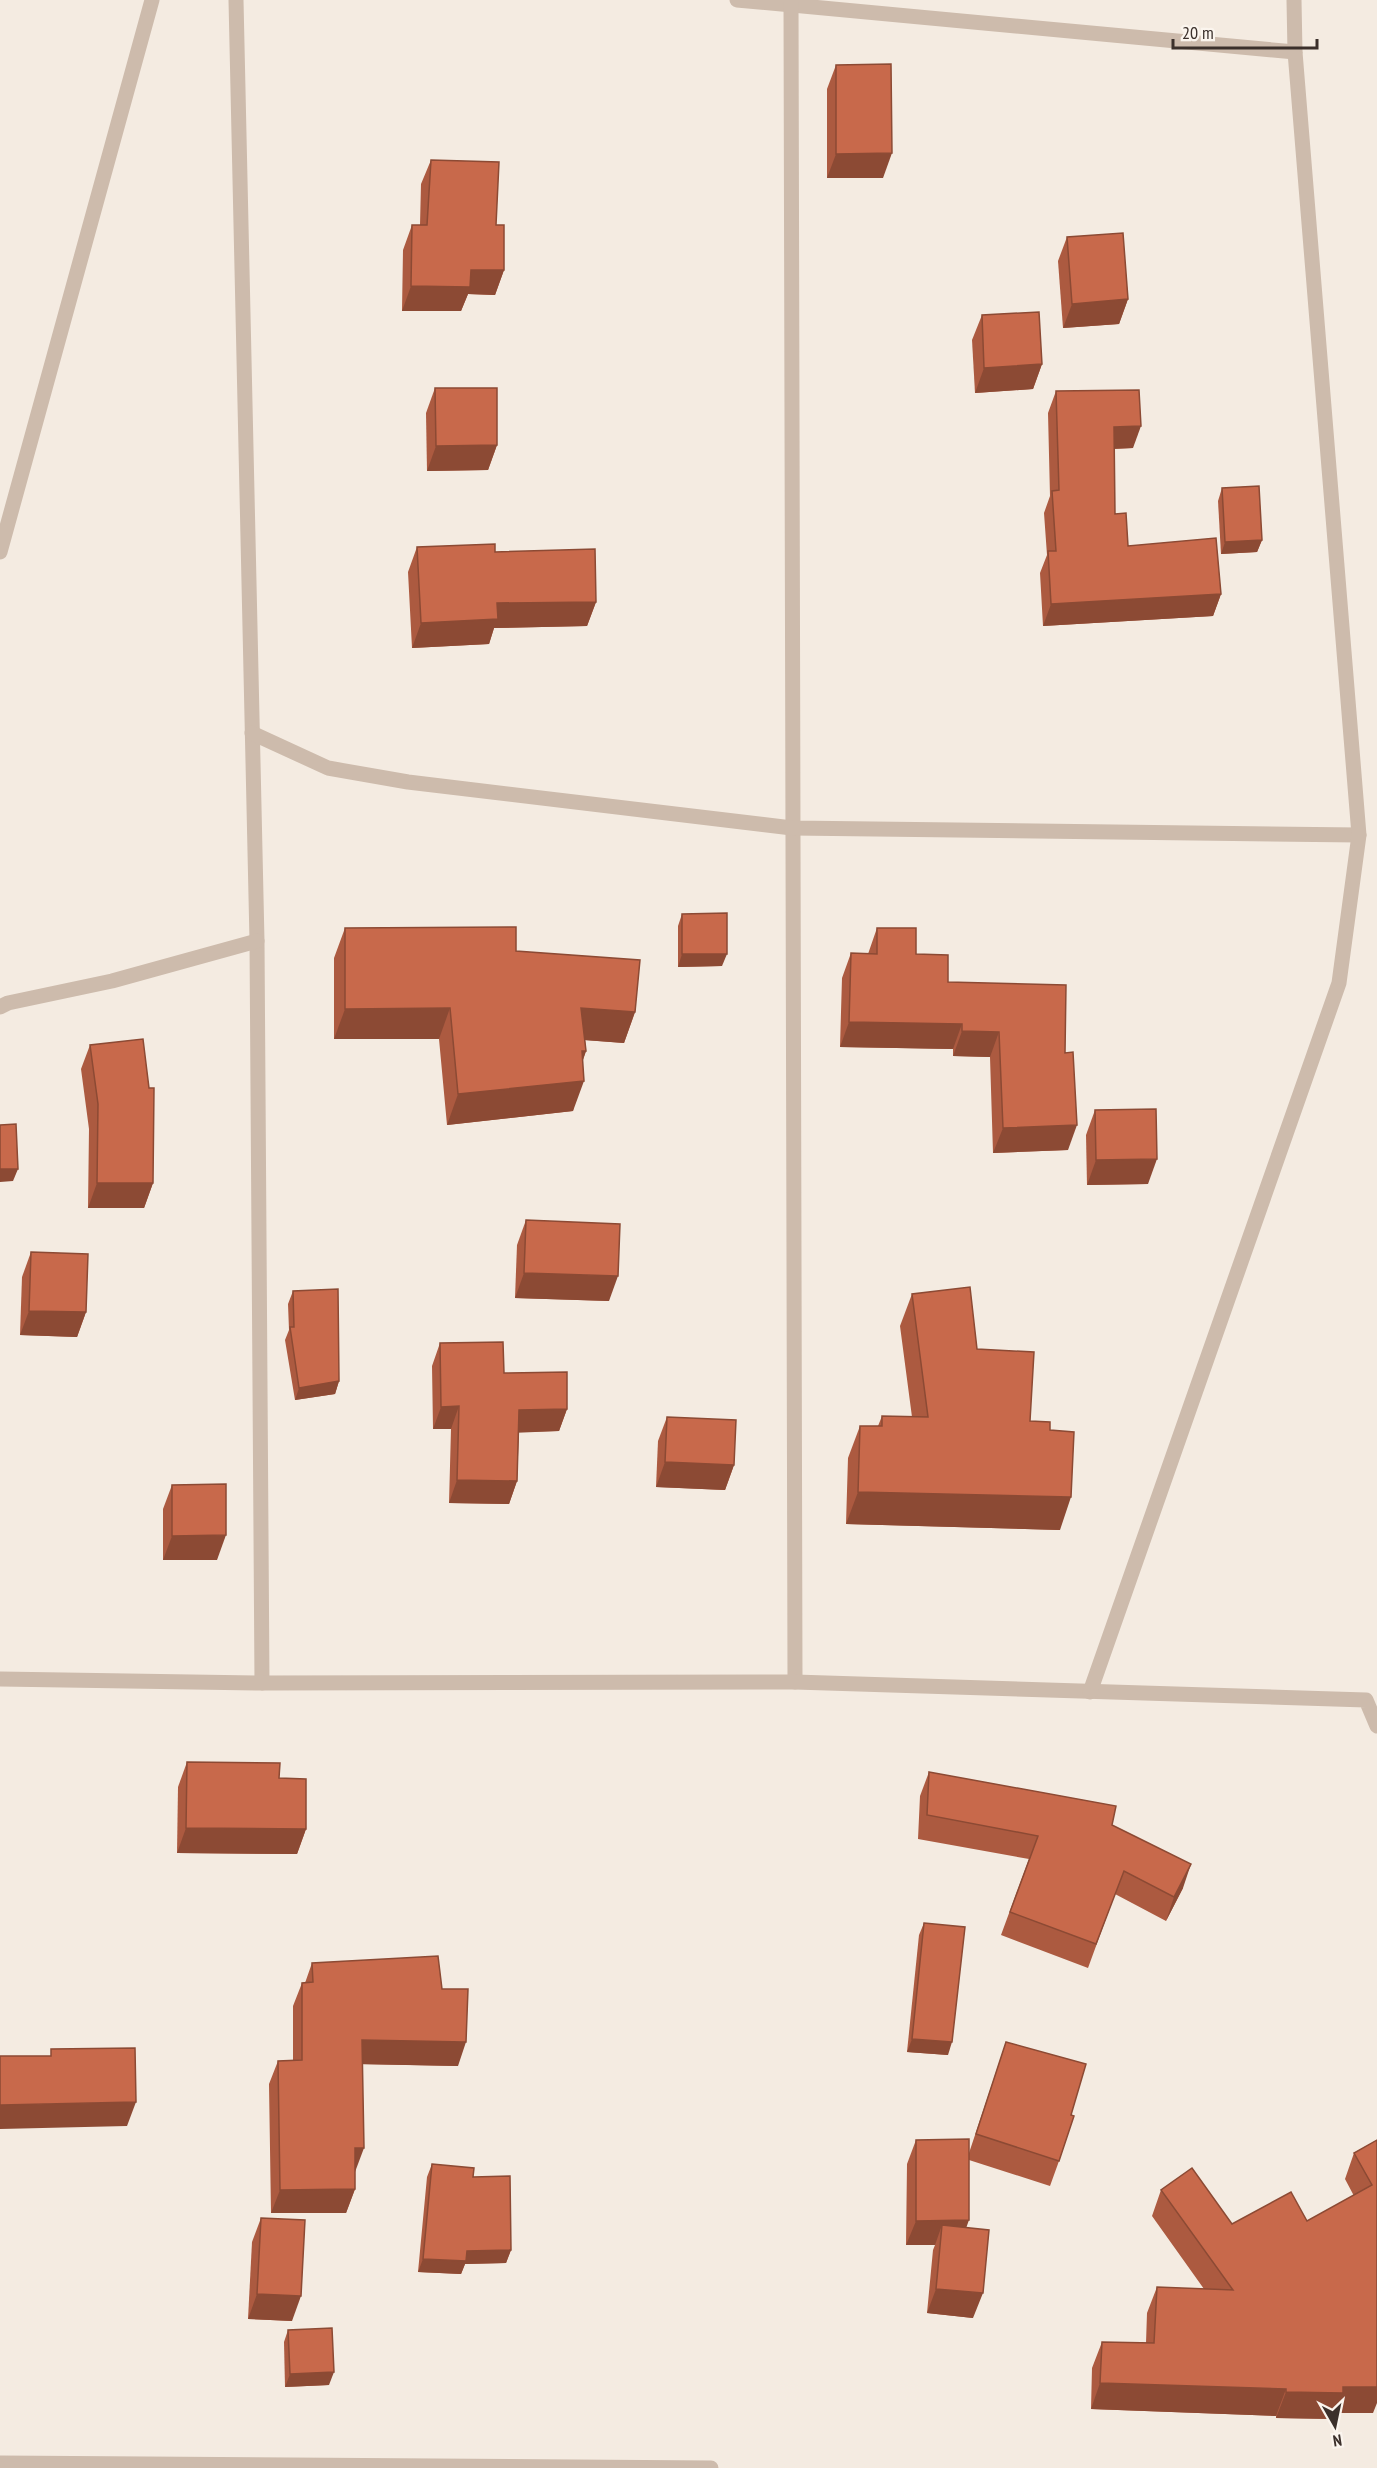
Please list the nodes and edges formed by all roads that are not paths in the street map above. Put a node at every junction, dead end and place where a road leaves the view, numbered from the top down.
1 (152, 0) edge
2 (236, 0) edge
3 (737, 0) edge
4 (1294, 0) edge
5 (791, 2) edge
6 (1295, 52) junction
7 (0, 552) edge
8 (252, 733) junction
9 (792, 828) junction
10 (1359, 835) junction
11 (257, 941) junction
12 (0, 1007) edge
13 (0, 1680) edge
14 (795, 1682) junction
15 (262, 1683) junction
16 (1090, 1692) junction
17 (1377, 1726) edge
18 (0, 2463) edge
19 (711, 2468) edge

1 - 7 street
2 - 8 street
3 - 5 street
4 - 6 street
5 - 6 street
5 - 9 street
6 - 10 street
8 - 9 street
8 - 11 street
9 - 10 street
9 - 14 street
10 - 16 street
11 - 12 street
11 - 15 street
13 - 15 street
14 - 15 street
14 - 16 street
16 - 17 street
18 - 19 street

